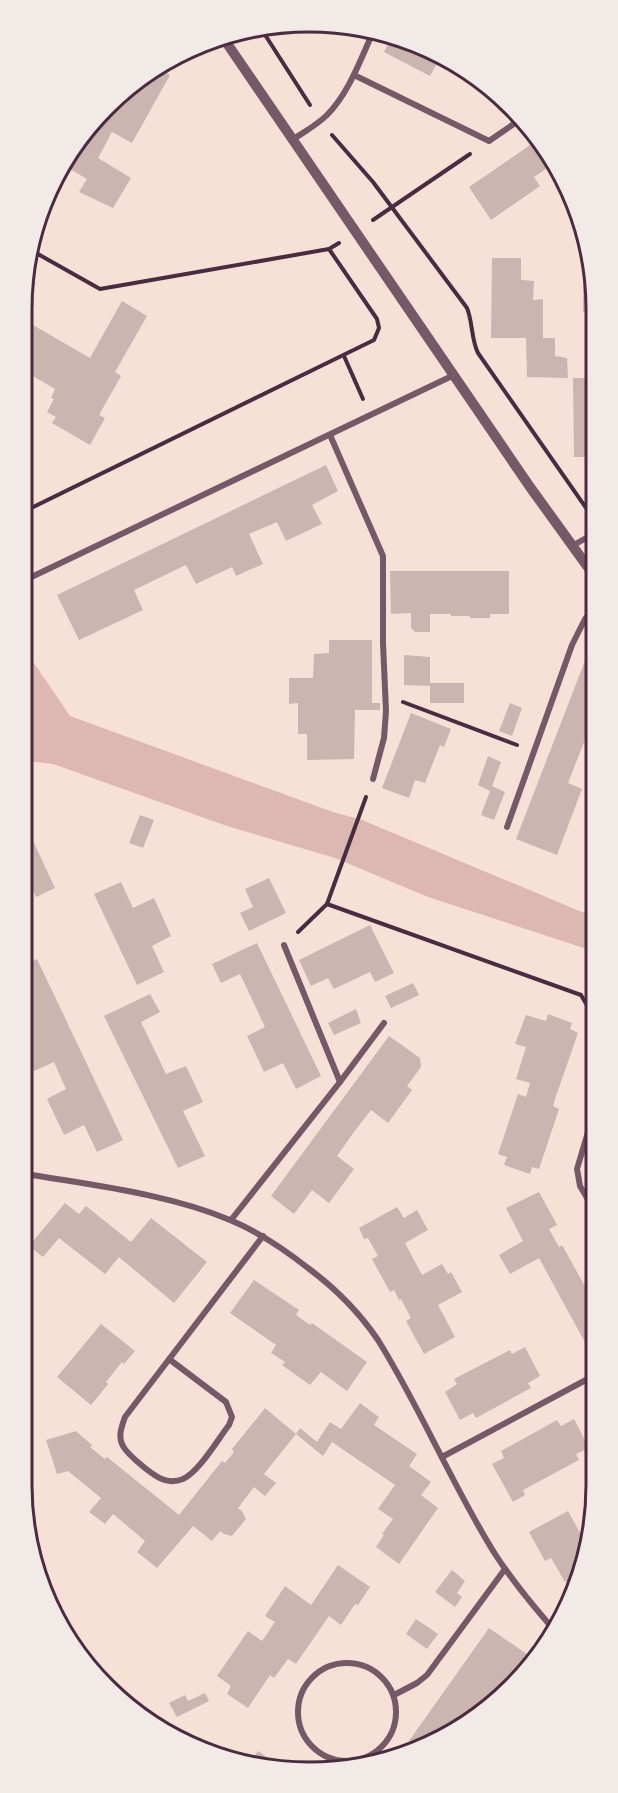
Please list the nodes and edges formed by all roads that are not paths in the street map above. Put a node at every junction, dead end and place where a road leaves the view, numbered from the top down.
1 (370, 39) edge
2 (227, 44) edge
3 (354, 75) junction
4 (515, 123) edge
5 (292, 140) junction
6 (454, 375) junction
7 (330, 435) junction
8 (586, 538) edge
9 (572, 546) junction
10 (586, 565) edge
11 (32, 577) edge
12 (586, 618) edge
13 (373, 779) dead end
14 (507, 827) dead end
15 (284, 945) road end
16 (384, 1023) dead end
17 (340, 1082) junction
18 (586, 1139) edge
19 (32, 1175) edge
20 (586, 1196) edge
21 (231, 1220) junction
22 (263, 1236) junction
23 (169, 1359) junction
24 (586, 1380) edge
25 (442, 1457) junction
26 (505, 1569) junction
27 (549, 1623) edge
28 (394, 1695) junction
29 (374, 1753) edge
30 (338, 1760) edge

1 - 3 street
2 - 5 street
3 - 4 street
3 - 5 street
5 - 6 street
6 - 7 street
6 - 9 street
7 - 11 street
7 - 13 street
8 - 9 street
9 - 10 street
12 - 14 street
15 - 17 street
16 - 17 street
17 - 21 street
18 - 20 street
19 - 21 street
21 - 22 street
22 - 23 street
22 - 25 street
23 - 23 street
24 - 25 street
25 - 26 street
26 - 27 street
26 - 28 street
28 - 29 street
28 - 30 street

